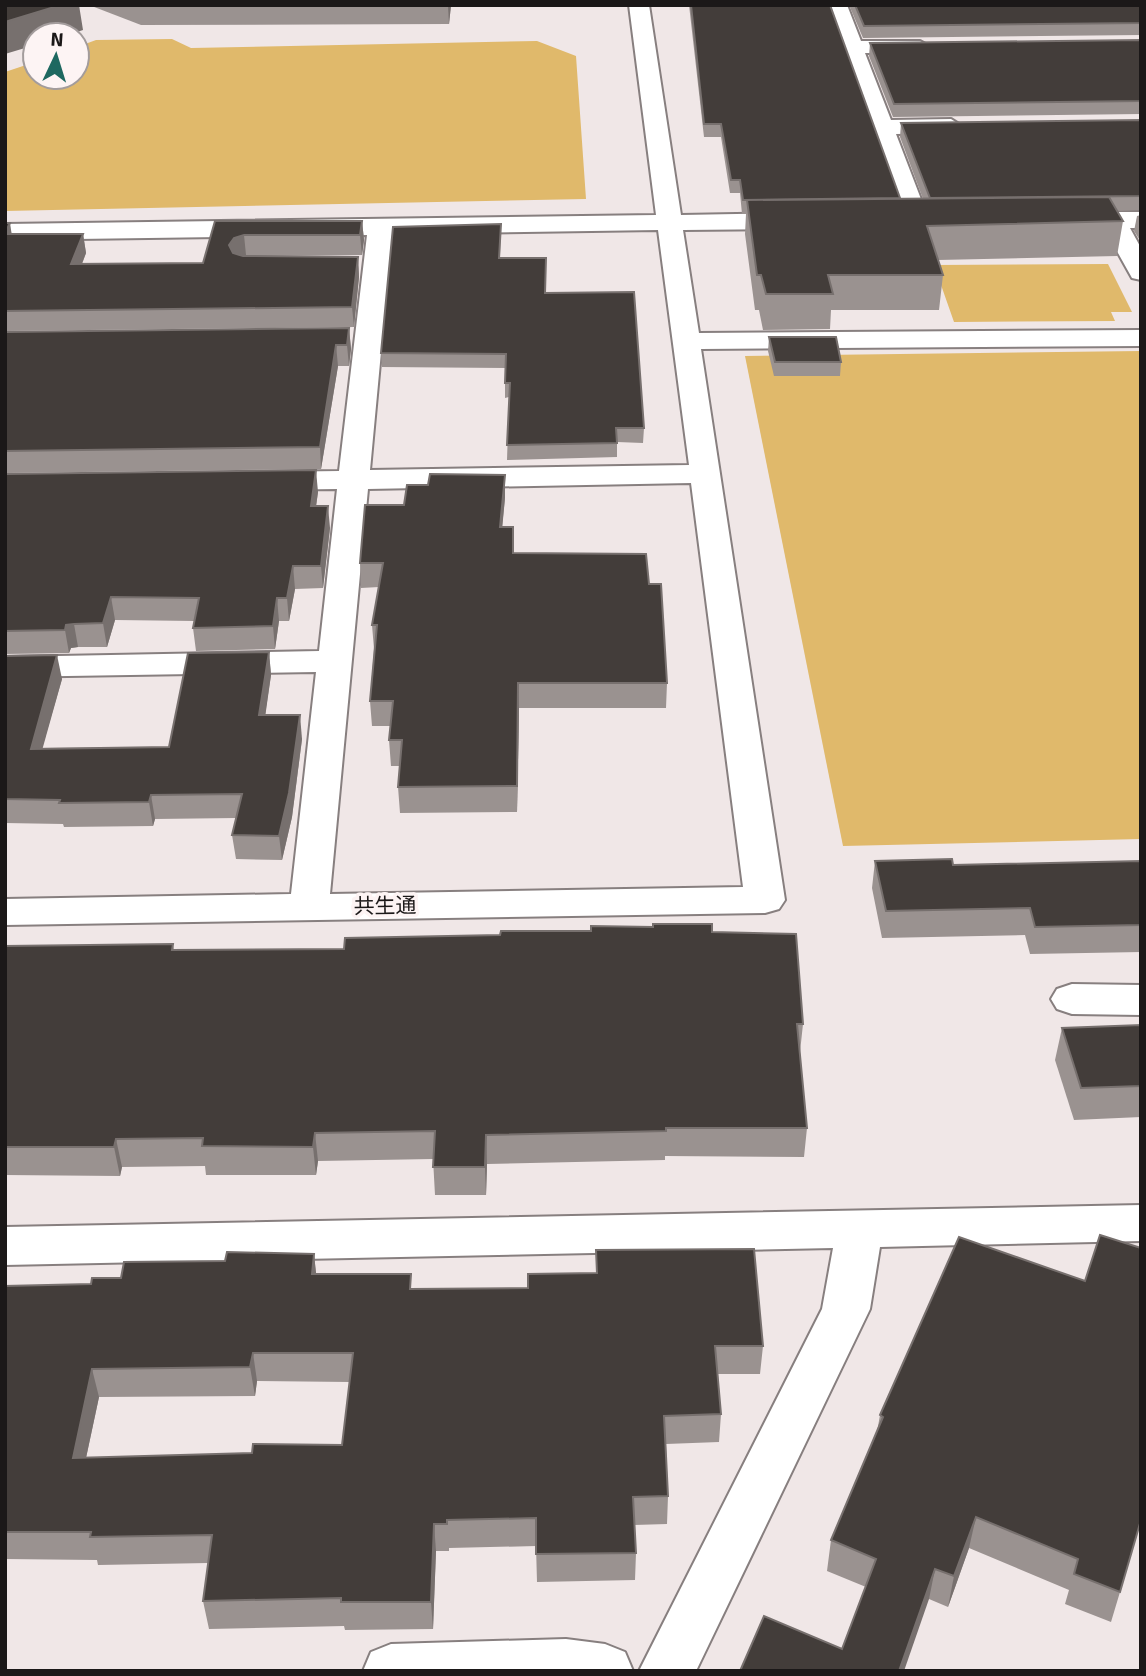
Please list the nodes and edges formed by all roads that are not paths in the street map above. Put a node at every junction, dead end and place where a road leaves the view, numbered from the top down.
1 (639, 5) edge
2 (837, 5) edge
3 (852, 47) junction
4 (934, 47) edge
5 (978, 126) edge
6 (884, 127) junction
7 (889, 220) edge
8 (916, 220) junction
9 (942, 220) edge
10 (1047, 220) edge
11 (1113, 220) junction
12 (1141, 220) edge
13 (820, 221) edge
14 (670, 222) junction
15 (380, 228) junction
16 (5, 232) edge
17 (1141, 272) edge
18 (1141, 338) edge
19 (687, 341) junction
20 (707, 474) junction
21 (352, 480) junction
22 (241, 481) edge
23 (334, 661) junction
24 (5, 667) edge
25 (309, 908) junction
26 (5, 912) edge
27 (1072, 999) dead end
28 (1141, 1000) edge
29 (1141, 1223) edge
30 (860, 1228) junction
31 (5, 1246) edge
32 (391, 1671) edge
33 (605, 1671) edge
34 (667, 1671) edge

1 - 14 street
2 - 3 street
3 - 4 street
3 - 6 street
5 - 6 street
6 - 8 street
7 - 8 street
8 - 9 street
10 - 11 street
11 - 12 street
11 - 17 street
13 - 14 street
14 - 15 street
14 - 19 street
15 - 16 street
15 - 21 street
18 - 19 street
19 - 20 street
20 - 21 street
20 - 25 street, 共生通
21 - 22 street
21 - 23 street
23 - 24 street
23 - 25 street
25 - 26 street, 共生通
27 - 28 street
29 - 30 street
30 - 31 street
30 - 34 street
32 - 33 street

